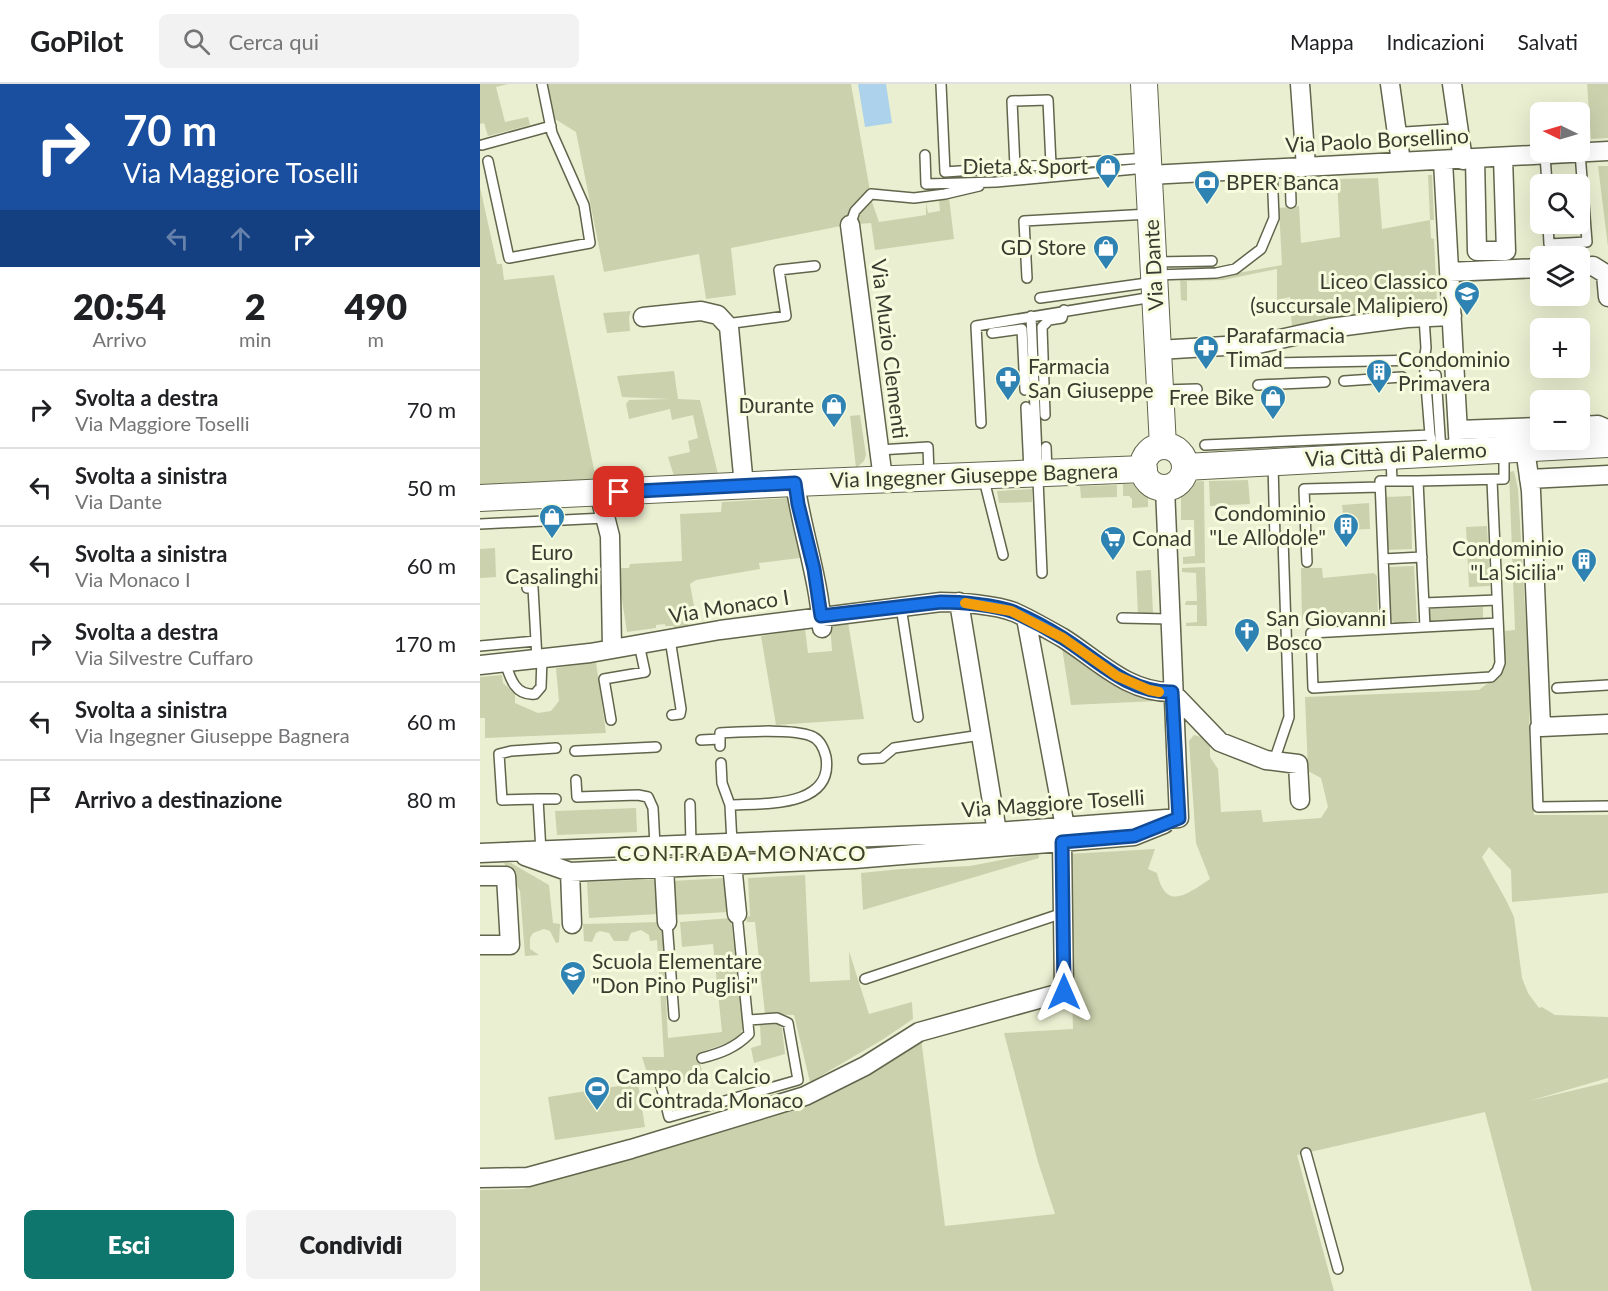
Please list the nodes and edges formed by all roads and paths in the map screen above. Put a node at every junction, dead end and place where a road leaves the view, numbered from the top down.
1 (542, 84) edge
2 (941, 84) edge
3 (1144, 84) edge
4 (1300, 84) edge
5 (1390, 84) edge
6 (1452, 84) edge
7 (551, 126) junction
8 (1459, 133) junction
9 (1398, 137) junction
10 (482, 145) dead end
11 (1608, 151) edge
12 (1590, 152) edge
13 (925, 155) dead end
14 (1530, 156) edge
15 (1503, 157) junction
16 (1469, 159) junction
17 (488, 161) dead end
18 (1443, 161) junction
19 (1401, 162) junction
20 (1051, 165) junction
21 (1015, 167) junction
22 (1148, 167) junction
23 (1289, 168) junction
24 (1000, 181) junction
25 (1291, 203) dead end
26 (1151, 214) junction
27 (850, 225) joint
28 (1548, 234) edge
29 (1586, 234) edge
30 (1212, 261) dead end
31 (815, 266) dead end
32 (1590, 266) edge
33 (1530, 268) edge
34 (1449, 272) junction
35 (1028, 278) dead end
36 (1154, 279) junction
37 (1608, 297) edge
38 (1040, 298) dead end
39 (1064, 310) junction
40 (1031, 316) junction
41 (1452, 316) junction
42 (643, 317) dead end
43 (1424, 317) junction
44 (726, 324) junction
45 (992, 333) dead end
46 (1250, 344) junction
47 (1158, 350) junction
48 (1424, 360) junction
49 (1430, 376) dead end
50 (1402, 377) dead end
51 (1344, 381) dead end
52 (1325, 382) dead end
53 (1258, 385) dead end
54 (1197, 389) dead end
55 (1025, 390) dead end
56 (1160, 390) junction
57 (1026, 407) dead end
58 (1045, 415) dead end
59 (981, 423) dead end
60 (1590, 425) edge
61 (1530, 429) edge
62 (1608, 435) edge
63 (1444, 444) junction
64 (1205, 445) dead end
65 (1163, 446) junction
66 (1046, 447) dead end
67 (1514, 449) junction
68 (879, 450) junction
69 (1391, 455) junction
70 (1272, 462) junction
71 (1185, 467) junction
72 (1144, 469) junction
73 (1038, 473) junction
74 (983, 475) junction
75 (1608, 475) edge
76 (930, 477) junction
77 (883, 479) junction
78 (1529, 479) junction
79 (1491, 480) junction
80 (1392, 481) junction
81 (1418, 481) junction
82 (795, 483) junction
83 (744, 486) junction
84 (1380, 487) junction
85 (1165, 488) junction
86 (598, 493) junction
87 (480, 498) edge
88 (604, 518) junction
89 (480, 524) edge
90 (1003, 555) dead end
91 (1422, 558) junction
92 (1383, 559) junction
93 (1306, 562) dead end
94 (1042, 573) dead end
95 (527, 588) dead end
96 (1497, 600) junction
97 (959, 602) junction
98 (1424, 603) junction
99 (902, 607) junction
100 (1026, 618) junction
101 (1122, 618) dead end
102 (1170, 620) junction
103 (821, 622) junction
104 (1498, 623) junction
105 (1425, 627) junction
106 (1386, 629) junction
107 (670, 639) junction
108 (639, 644) junction
109 (480, 646) edge
110 (612, 649) junction
111 (538, 653) junction
112 (505, 662) junction
113 (480, 665) edge
114 (1608, 685) edge
115 (1557, 688) dead end
116 (1172, 692) junction
117 (672, 715) dead end
118 (918, 717) dead end
119 (611, 720) dead end
120 (1608, 724) edge
121 (1541, 727) junction
122 (981, 735) junction
123 (701, 740) dead end
124 (656, 747) dead end
125 (556, 748) dead end
126 (575, 751) dead end
127 (863, 759) dead end
128 (1274, 761) junction
129 (721, 763) dead end
130 (576, 780) dead end
131 (538, 799) junction
132 (556, 799) dead end
133 (1300, 800) dead end
134 (690, 804) dead end
135 (730, 805) junction
136 (1608, 806) edge
137 (998, 832) junction
138 (1064, 834) junction
139 (732, 843) junction
140 (691, 844) junction
141 (634, 846) junction
142 (655, 846) junction
143 (480, 853) edge
144 (542, 856) junction
145 (732, 864) junction
146 (664, 867) junction
147 (635, 869) junction
148 (570, 872) junction
149 (480, 876) edge
150 (1063, 913) junction
151 (737, 914) joint
152 (667, 922) joint
153 (572, 924) dead end
154 (480, 945) edge
155 (865, 979) dead end
156 (674, 1016) dead end
157 (748, 1020) junction
158 (702, 1058) dead end
159 (660, 1082) dead end
160 (669, 1118) junction
161 (674, 1136) junction
162 (1306, 1153) dead end
163 (480, 1178) edge
164 (1338, 1269) dead end

1 - 7 lane
2 - 21 lane
3 - 22 main road, Via Dante
4 - 23 street
5 - 9 street
6 - 8 street
7 - 10 lane
7 - 17 lane
8 - 9 street
8 - 16 street
9 - 19 street
11 - 12 street, Via Paolo Borsellino
13 - 24 lane
14 - 15 street, Via Paolo Borsellino
15 - 16 street, Via Paolo Borsellino
15 - 16 street
16 - 18 street, Via Paolo Borsellino
18 - 19 street, Via Paolo Borsellino
18 - 34 street
19 - 23 street, Via Paolo Borsellino
20 - 21 lane
20 - 21 lane
20 - 22 lane
22 - 23 street, Via Paolo Borsellino
22 - 24 lane
22 - 26 main road, Via Dante
23 - 25 lane
23 - 36 lane
24 - 27 lane
26 - 35 lane
26 - 36 main road, Via Dante
27 - 68 street, Via Muzio Clementi
28 - 29 lane
30 - 36 lane
31 - 44 lane
32 - 37 street
33 - 34 street
34 - 41 street
36 - 38 lane
36 - 39 lane
36 - 47 main road, Via Dante
39 - 40 lane
39 - 58 lane
40 - 59 lane
40 - 73 lane
41 - 43 street
41 - 63 street
42 - 44 street
43 - 46 street
43 - 48 lane
44 - 83 street
45 - 55 lane
46 - 47 street
46 - 48 lane
47 - 56 main road, Via Dante
48 - 63 lane
49 - 63 lane
50 - 51 lane
52 - 53 lane
54 - 56 lane
56 - 65 main road, Via Dante
57 - 73 lane
60 - 62 street
61 - 63 street
62 - 67 main road, Via Città di Palermo
63 - 64 lane
63 - 67 main road, Via Città di Palermo
63 - 69 main road, Via Città di Palermo
65 - 71 main road
65 - 72 main road
66 - 73 lane
67 - 78 street
67 - 79 lane
68 - 76 lane
68 - 77 street, Via Muzio Clementi
69 - 70 main road, Via Città di Palermo
69 - 80 lane
70 - 71 main road, Via Città di Palermo
70 - 128 lane
71 - 85 main road
72 - 73 main road, Via Ingegner Giuseppe Bagnera
72 - 85 main road
73 - 74 main road, Via Ingegner Giuseppe Bagnera
73 - 94 lane
74 - 76 main road, Via Ingegner Giuseppe Bagnera
74 - 90 lane
75 - 78 street
76 - 77 main road, Via Ingegner Giuseppe Bagnera
77 - 82 main road, Via Ingegner Giuseppe Bagnera
78 - 121 street
79 - 81 lane
79 - 96 lane
80 - 81 lane
80 - 84 lane
81 - 91 lane
82 - 83 main road, Via Ingegner Giuseppe Bagnera
82 - 103 street
83 - 86 main road, Via Ingegner Giuseppe Bagnera
84 - 92 lane
84 - 93 lane
85 - 102 street
86 - 87 main road, Via Ingegner Giuseppe Bagnera
86 - 88 street
88 - 89 lane
88 - 110 street
91 - 92 lane
91 - 98 lane
92 - 106 lane
95 - 111 lane
96 - 98 lane
96 - 104 lane
97 - 99 street, Via Monaco I
97 - 100 street, Via Monaco I
97 - 122 street
98 - 105 lane
99 - 103 street, Via Monaco I
99 - 118 lane
100 - 116 street, Via Monaco I
100 - 138 street
101 - 102 lane
102 - 116 street
103 - 107 street, Via Monaco I
104 - 105 lane
104 - 106 lane
105 - 106 lane
107 - 108 street, Via Monaco I
107 - 117 lane
108 - 110 street, Via Monaco I
108 - 119 lane
109 - 111 lane
110 - 111 street, Via Monaco I
111 - 112 street, Via Monaco I
111 - 112 lane
112 - 113 street, Via Monaco I
114 - 115 lane
116 - 128 street
116 - 138 street, Via Maggiore Toselli
120 - 121 street
121 - 136 lane
122 - 127 lane
122 - 137 street
123 - 135 lane
124 - 126 lane
125 - 131 lane
128 - 133 street
129 - 135 lane
130 - 142 lane
131 - 132 lane
131 - 144 lane
134 - 140 lane
135 - 139 lane
137 - 138 street, Via Maggiore Toselli
137 - 139 street, Via Maggiore Toselli
138 - 145 street, Via Maggiore Toselli
138 - 150 street
139 - 140 street, Via Maggiore Toselli
140 - 142 street, Via Maggiore Toselli
141 - 142 street, Via Maggiore Toselli
141 - 144 street, Via Maggiore Toselli
141 - 147 street
143 - 144 street, Via Maggiore Toselli
144 - 148 street, Via Maggiore Toselli
145 - 146 street, Via Maggiore Toselli
145 - 151 street
146 - 147 street, Via Maggiore Toselli
146 - 152 street
147 - 148 street, Via Maggiore Toselli
148 - 153 street
149 - 154 street
150 - 155 lane
150 - 161 street
151 - 157 lane
152 - 156 lane
157 - 158 lane
157 - 160 lane
159 - 160 lane
160 - 161 lane
161 - 163 street
162 - 164 lane

